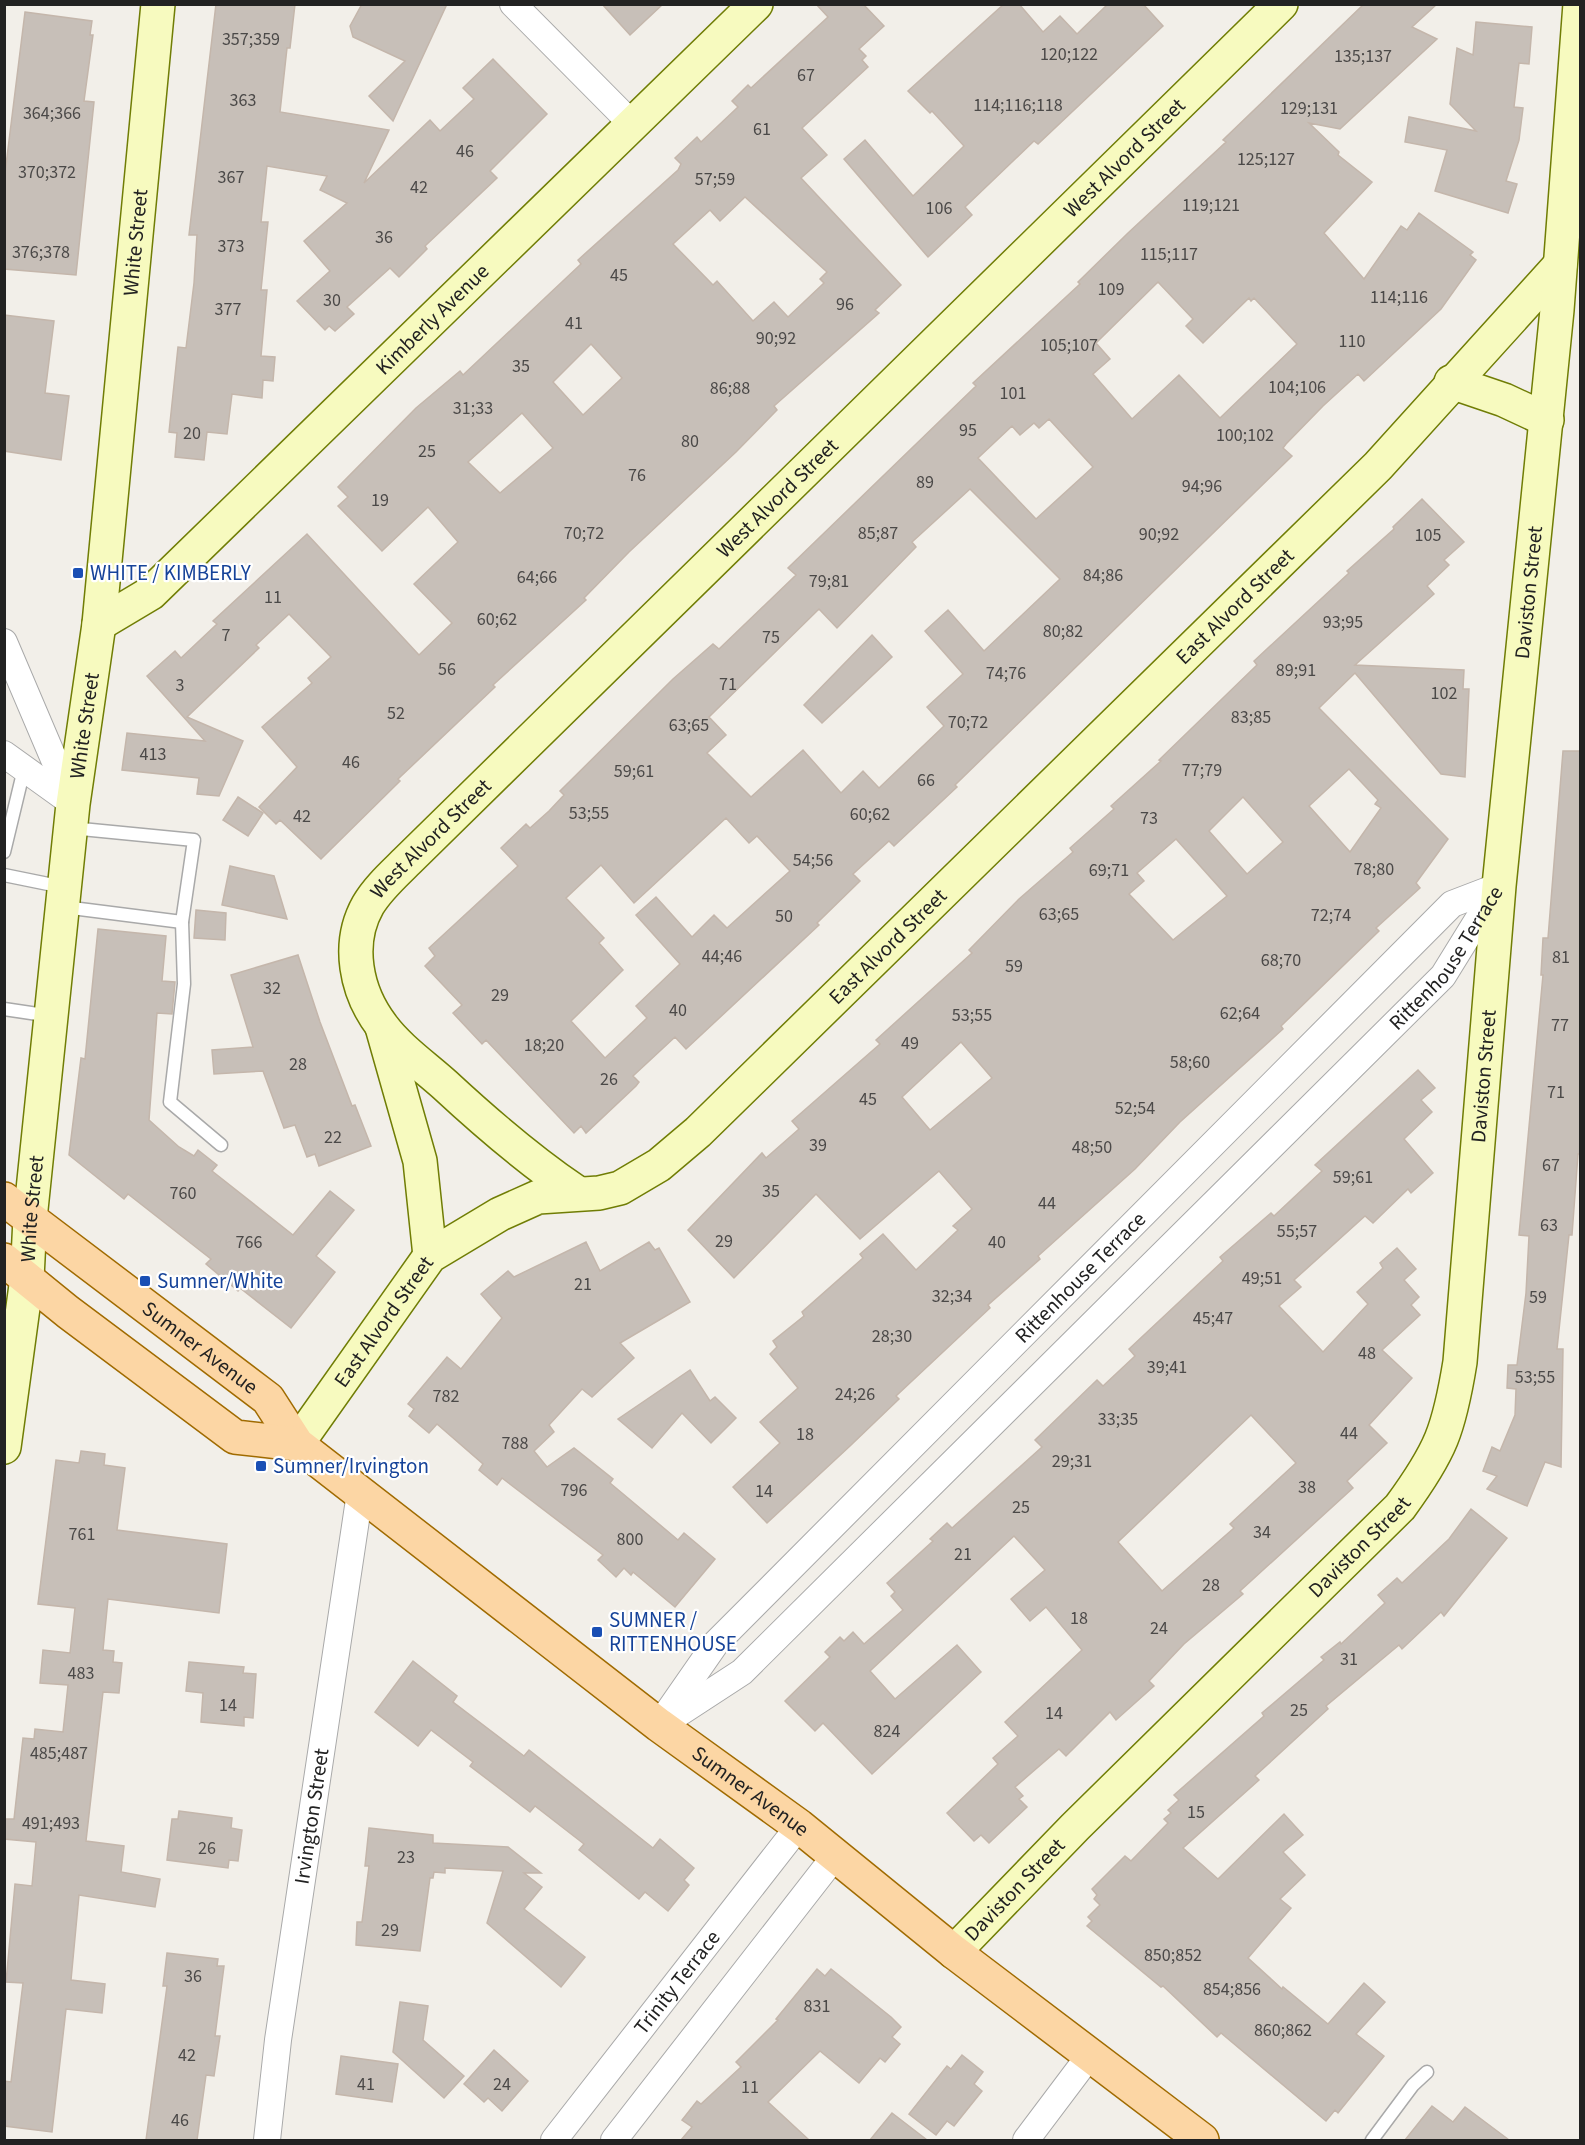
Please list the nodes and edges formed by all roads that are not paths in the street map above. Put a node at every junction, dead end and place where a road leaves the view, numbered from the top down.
1 (158, 4) edge
2 (513, 4) edge
3 (756, 4) edge
4 (1281, 4) edge
5 (1580, 4) edge
6 (633, 125) junction
7 (1560, 265) junction
8 (1451, 382) junction
9 (1546, 420) junction
10 (99, 624) junction
11 (4, 642) edge
12 (14, 761) edge
13 (72, 816) junction
14 (4, 852) edge
15 (4, 875) edge
16 (1499, 886) junction
17 (63, 897) junction
18 (182, 922) junction
19 (4, 1009) edge
20 (51, 1016) junction
21 (382, 1027) junction
22 (221, 1145) dead end
23 (576, 1192) junction
24 (4, 1199) edge
25 (30, 1219) junction
26 (430, 1256) junction
27 (16, 1269) edge
28 (7, 1413) edge
29 (297, 1444) junction
30 (4, 1448) edge
31 (360, 1493) junction
32 (659, 1725) junction
33 (798, 1826) junction
34 (835, 1856) junction
35 (954, 1952) junction
36 (1090, 2055) junction
37 (1426, 2072) dead end
38 (267, 2140) edge
39 (554, 2140) edge
40 (614, 2140) edge
41 (1026, 2140) edge
42 (1202, 2140) edge
43 (1372, 2140) edge

1 - 10 main road, White Street
2 - 6 street
3 - 6 main road, Kimberly Avenue
4 - 21 main road, West Alvord Street
5 - 7 main road, Daviston Street
6 - 10 main road, Kimberly Avenue
7 - 8 main road, East Alvord Street
7 - 9 main road, Daviston Street
8 - 9 main road
8 - 23 main road, East Alvord Street
9 - 16 main road, Daviston Street
10 - 13 main road, White Street
11 - 13 street
12 - 13 street
12 - 14 lane
13 - 17 main road, White Street
13 - 18 lane
15 - 17 lane
16 - 32 street, Rittenhouse Terrace
16 - 32 street, Rittenhouse Terrace
16 - 35 main road, Daviston Street
17 - 18 lane
17 - 20 main road, White Street
18 - 22 lane
19 - 20 lane
20 - 25 main road, White Street
21 - 23 main road, West Alvord Street
21 - 26 main road, West Alvord Street
23 - 26 main road, East Alvord Street
24 - 25 main road, Sumner Avenue
25 - 27 main road, White Street
25 - 29 main road, Sumner Avenue
26 - 29 main road, East Alvord Street
27 - 28 main road, White Street
27 - 29 main road
28 - 30 main road, White Street
29 - 31 main road, Sumner Avenue
31 - 32 main road, Sumner Avenue
31 - 38 street, Irvington Street
32 - 33 main road, Sumner Avenue
33 - 34 main road, Sumner Avenue
33 - 39 street, Trinity Terrace
34 - 35 main road, Sumner Avenue
34 - 40 street
35 - 36 main road, Sumner Avenue
36 - 41 street
36 - 42 main road, Sumner Avenue
37 - 43 lane

